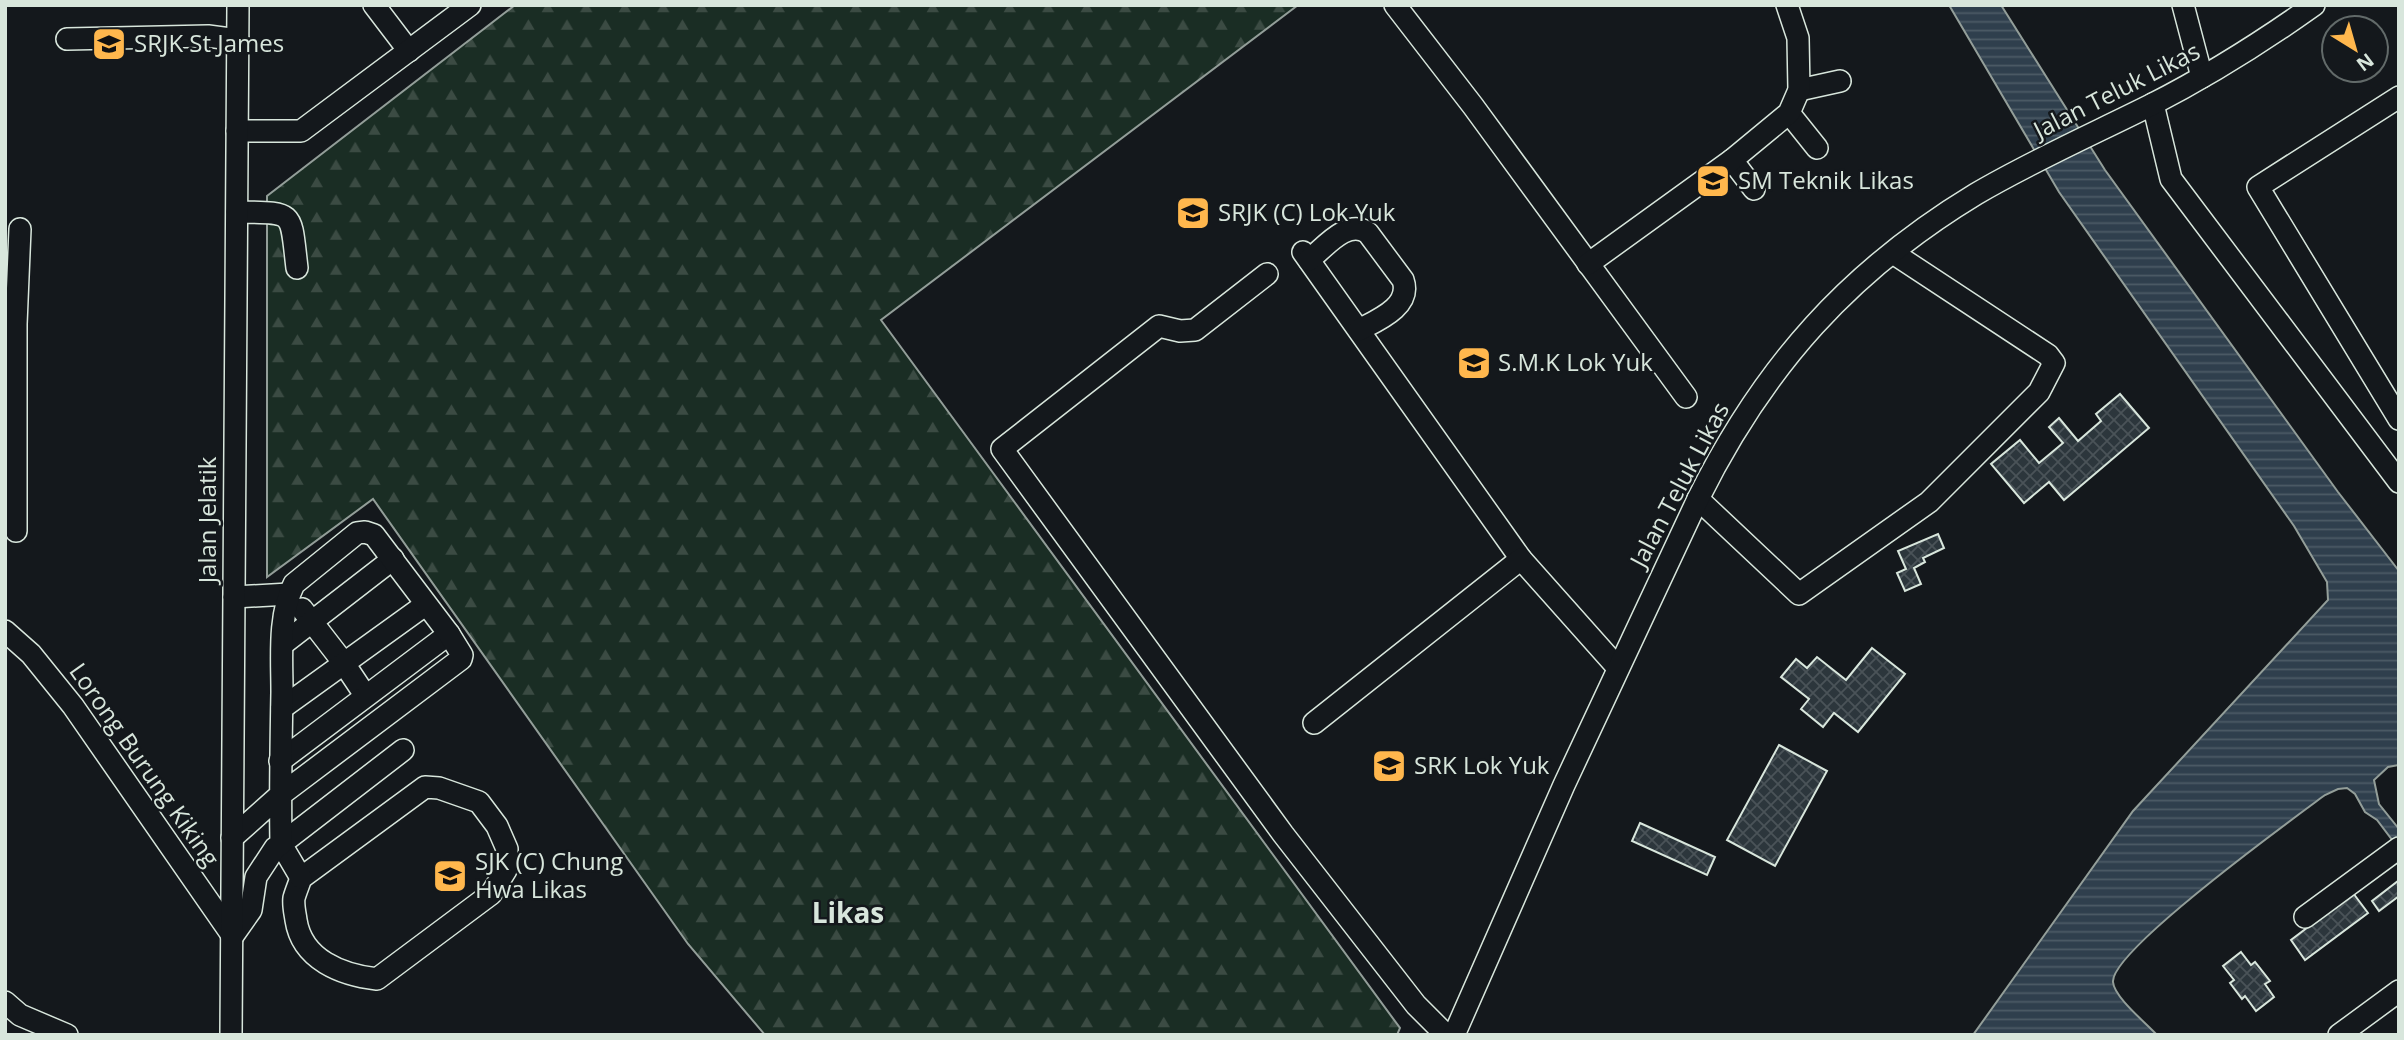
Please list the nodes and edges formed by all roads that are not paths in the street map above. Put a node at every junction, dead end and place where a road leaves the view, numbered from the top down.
1 (238, 5) edge
2 (374, 5) edge
3 (470, 5) edge
4 (1395, 5) edge
5 (1787, 5) edge
6 (2183, 5) edge
7 (2314, 5) edge
8 (66, 39) dead end
9 (238, 40) junction
10 (410, 51) junction
11 (2202, 77) junction
12 (1840, 81) dead end
13 (1799, 90) junction
14 (2399, 97) edge
15 (2153, 104) junction
16 (1789, 113) junction
17 (237, 131) junction
18 (1818, 148) dead end
19 (1732, 160) junction
20 (1754, 189) dead end
21 (237, 212) junction
22 (20, 229) dead end
23 (1893, 253) junction
24 (1588, 264) junction
25 (297, 268) dead end
26 (1267, 274) dead end
27 (11, 324) edge
28 (1359, 330) junction
29 (1686, 397) dead end
30 (2399, 419) edge
31 (11, 423) edge
32 (2399, 482) edge
33 (1698, 499) junction
34 (16, 531) dead end
35 (393, 559) junction
36 (1521, 559) junction
37 (289, 594) junction
38 (234, 597) junction
39 (425, 605) junction
40 (311, 620) junction
41 (5, 631) edge
42 (449, 634) junction
43 (283, 644) junction
44 (343, 662) junction
45 (1618, 668) junction
46 (365, 695) junction
47 (282, 708) junction
48 (1314, 723) dead end
49 (403, 750) dead end
50 (281, 761) junction
51 (279, 796) junction
52 (233, 838) junction
53 (281, 844) junction
54 (2399, 848) edge
55 (302, 878) junction
56 (2305, 917) dead end
57 (232, 936) junction
58 (2399, 991) edge
59 (5, 1002) edge
60 (67, 1035) edge
61 (231, 1035) edge
62 (1446, 1035) edge
63 (1454, 1035) edge
64 (2339, 1035) edge

1 - 9 street, Jalan Jelatik
2 - 10 street
3 - 10 street
4 - 24 street
5 - 13 street
6 - 11 street
7 - 11 street, Jalan Teluk Likas
8 - 9 street
9 - 17 street, Jalan Jelatik
10 - 17 street
11 - 15 street, Jalan Teluk Likas
12 - 13 street
13 - 16 street
14 - 30 street
15 - 23 street, Jalan Teluk Likas
15 - 32 street
16 - 18 street
16 - 19 street
17 - 21 street, Jalan Jelatik
19 - 20 street
19 - 24 street
21 - 25 street
21 - 38 street, Jalan Jelatik
22 - 27 street
23 - 33 street, Jalan Teluk Likas
23 - 33 street
24 - 29 street
26 - 62 street
27 - 31 street
28 - 28 street
28 - 36 street
31 - 34 street
33 - 45 street, Jalan Teluk Likas
35 - 37 street
35 - 39 street
35 - 40 street
36 - 45 street
36 - 48 street
37 - 38 street
37 - 40 street
37 - 43 street
38 - 52 street, Jalan Jelatik
39 - 42 street
39 - 44 street
40 - 43 street
40 - 44 street
41 - 57 street, Lorong Burung Kiking
42 - 46 street
42 - 51 street
43 - 47 street
44 - 46 street
44 - 47 street
45 - 63 street, Jalan Teluk Likas
46 - 50 street
47 - 50 street
49 - 53 street
50 - 51 street
51 - 52 street
51 - 53 street
52 - 57 street, Jalan Jelatik
53 - 55 street
53 - 57 street
54 - 56 street
55 - 55 street
57 - 61 street, Jalan Jelatik
58 - 64 street
59 - 60 street

